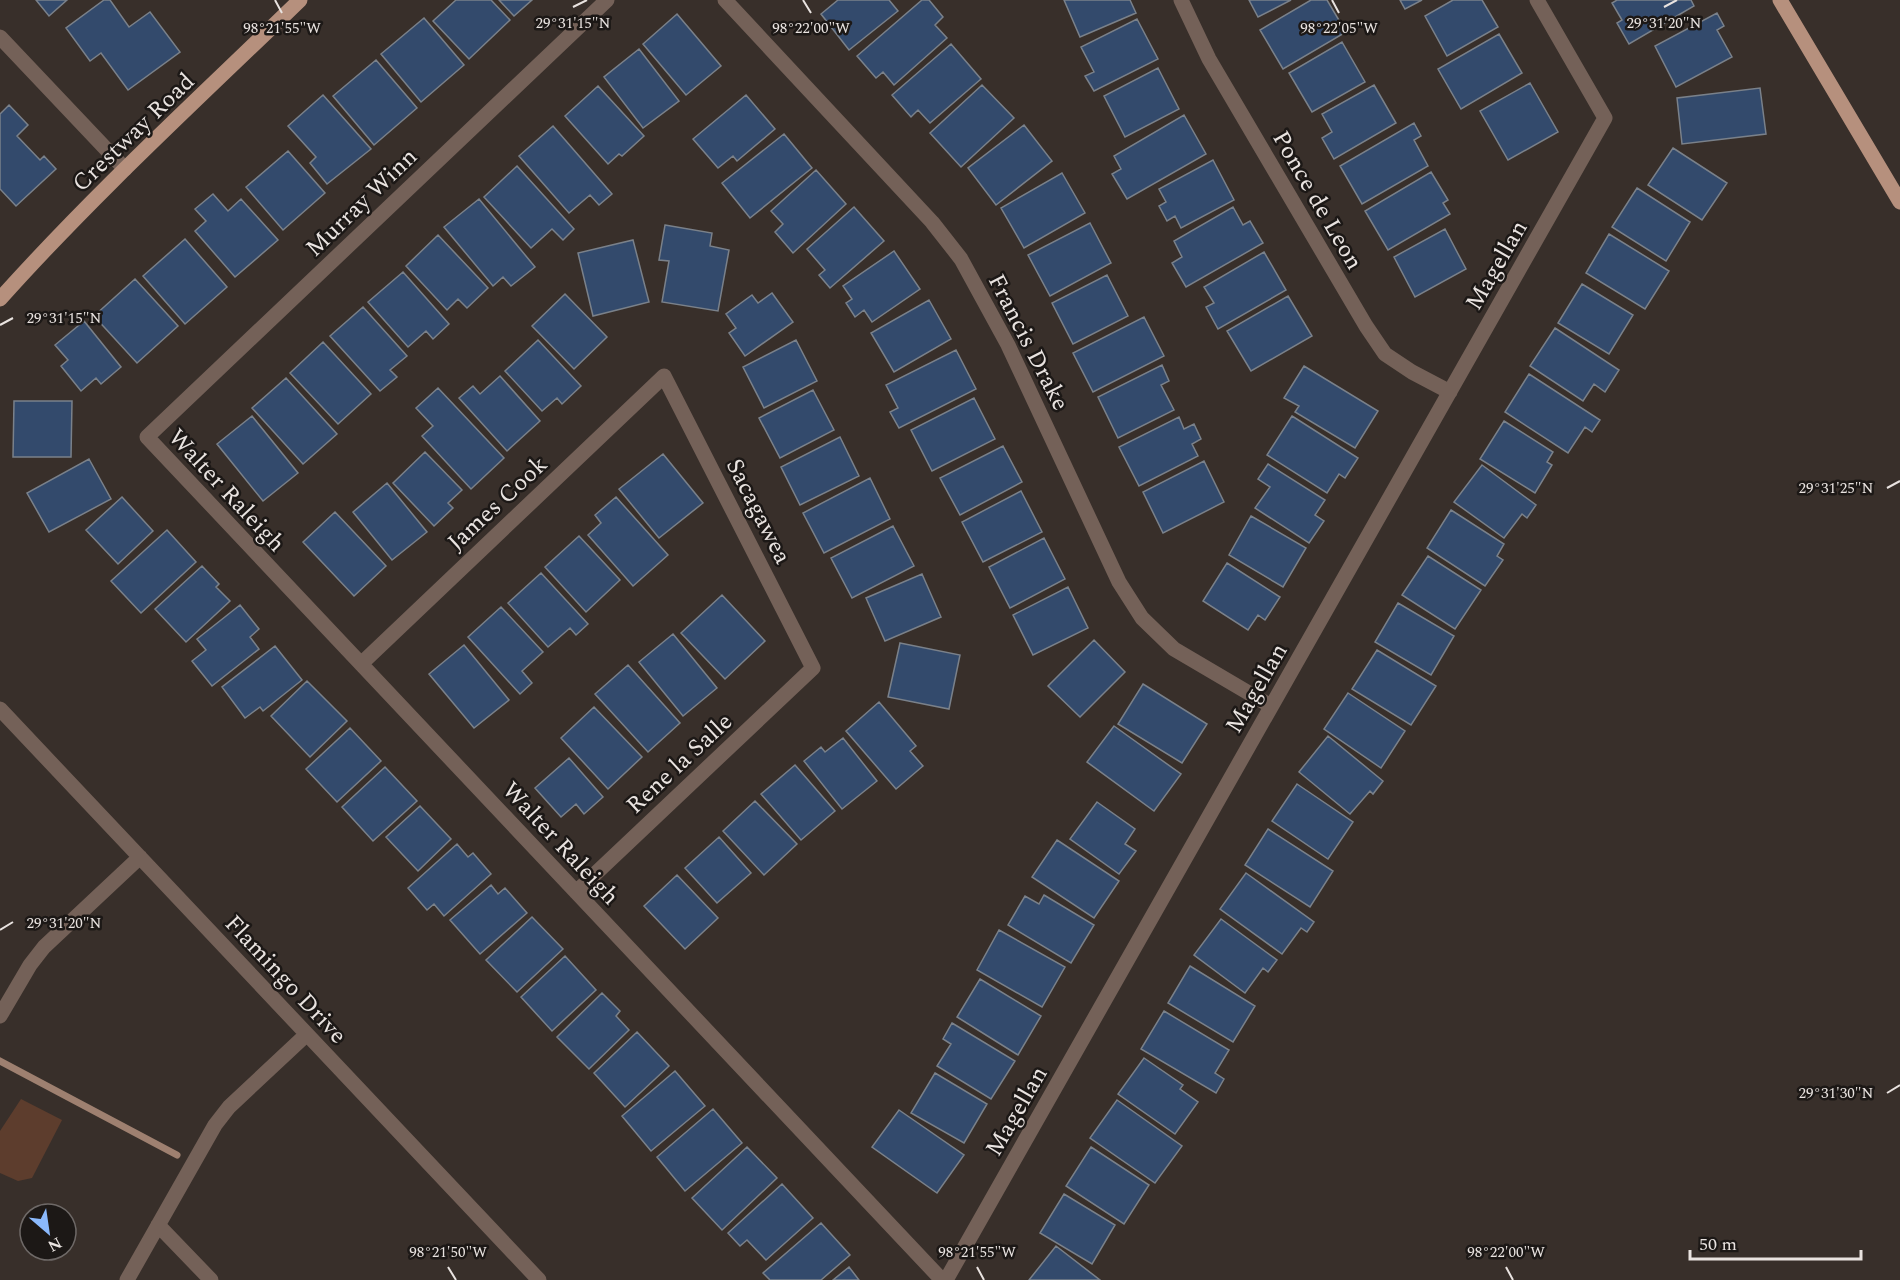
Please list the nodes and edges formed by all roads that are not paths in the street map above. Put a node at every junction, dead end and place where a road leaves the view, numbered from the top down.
1 (300, 0) edge
2 (607, 0) edge
3 (725, 0) edge
4 (1181, 0) edge
5 (1537, 0) edge
6 (1780, 0) edge
7 (0, 37) edge
8 (125, 169) junction
9 (1900, 202) edge
10 (0, 299) edge
11 (664, 376) joint
12 (1450, 392) junction
13 (147, 437) joint
14 (360, 664) junction
15 (813, 668) joint
16 (1271, 706) junction
17 (0, 710) edge
18 (140, 857) junction
19 (576, 892) junction
20 (0, 1016) edge
21 (307, 1034) junction
22 (158, 1225) junction
23 (127, 1280) edge
24 (211, 1280) edge
25 (539, 1280) edge
26 (944, 1280) edge

1 - 8 main road, Crestway Road
2 - 13 street, Murray Winn
3 - 16 street, Francis Drake
4 - 12 street, Ponce de Leon
5 - 12 street, Magellan
6 - 9 main road
7 - 8 street
8 - 10 main road, Crestway Road
11 - 14 street, James Cook
11 - 15 street, Sacagawea
12 - 16 street, Magellan
13 - 14 street, Walter Raleigh
14 - 19 street, Walter Raleigh
15 - 19 street, Rene la Salle
16 - 26 street, Magellan
17 - 18 street, Flamingo Drive
18 - 20 street
18 - 21 street, Flamingo Drive
19 - 26 street, Walter Raleigh
21 - 22 street
21 - 25 street, Flamingo Drive
22 - 23 street
22 - 24 street

